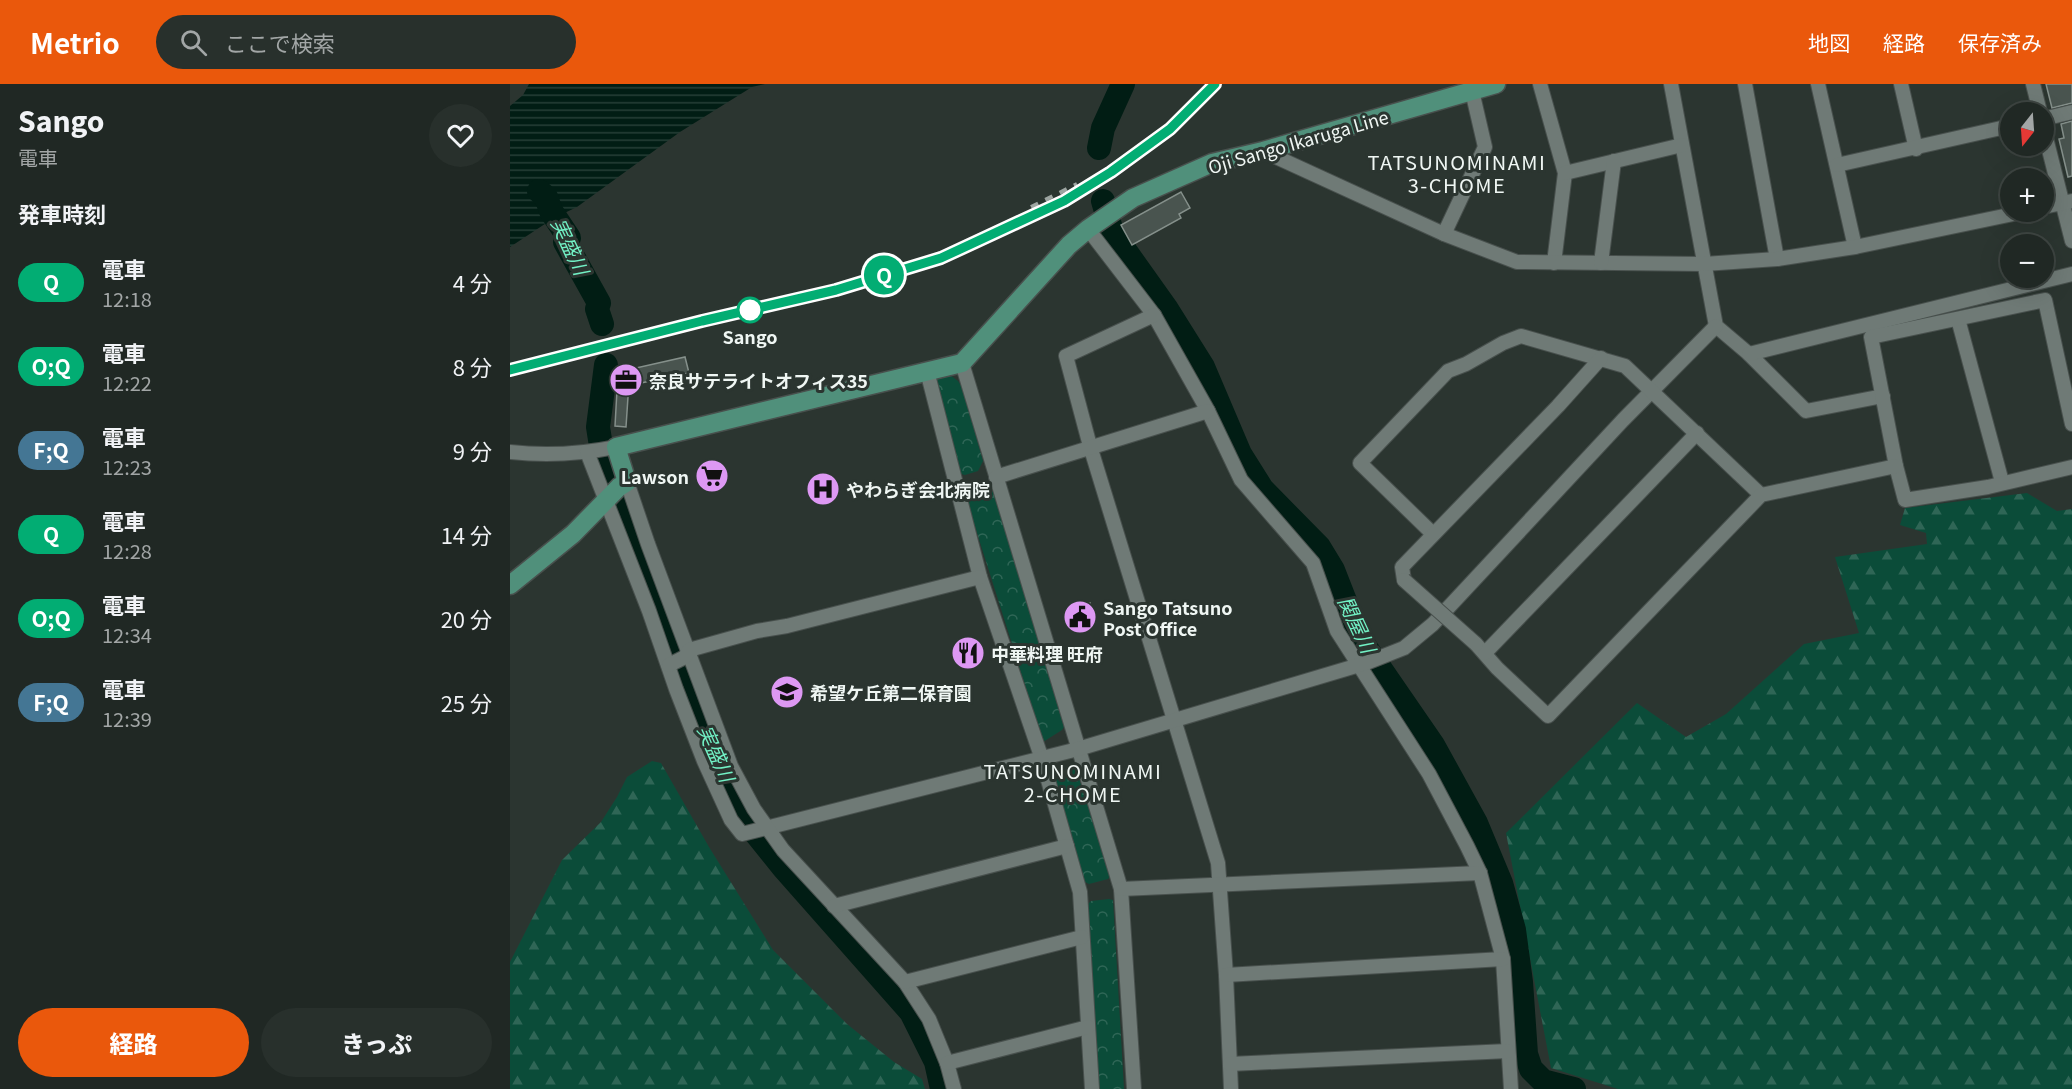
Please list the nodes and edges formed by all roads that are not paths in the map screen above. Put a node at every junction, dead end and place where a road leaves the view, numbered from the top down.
1 (1496, 84) edge
2 (1540, 84) edge
3 (1671, 84) edge
4 (1745, 84) edge
5 (1818, 84) edge
6 (1900, 84) edge
7 (2033, 84) edge
8 (1472, 91) junction
9 (2038, 102) edge
10 (2072, 112) edge
11 (2054, 116) edge
12 (2000, 128) edge
13 (1683, 145) junction
14 (1916, 149) junction
15 (1263, 151) junction
16 (2052, 156) edge
17 (1614, 161) junction
18 (1837, 165) junction
19 (1565, 173) junction
20 (2067, 202) edge
21 (2000, 217) edge
22 (1100, 220) junction
23 (1444, 234) junction
24 (2072, 241) edge
25 (1855, 247) junction
26 (1778, 259) junction
27 (1554, 263) junction
28 (1601, 263) junction
29 (1704, 264) junction
30 (2072, 274) edge
31 (1154, 315) junction
32 (1958, 319) junction
33 (1716, 326) junction
34 (1749, 354) junction
35 (1601, 358) junction
36 (962, 363) junction
37 (927, 371) junction
38 (1651, 391) junction
39 (1883, 396) junction
40 (1208, 411) junction
41 (2072, 424) edge
42 (1697, 434) junction
43 (1090, 446) junction
44 (613, 448) junction
45 (590, 451) junction
46 (510, 452) edge
47 (1896, 466) junction
48 (2072, 467) edge
49 (996, 477) junction
50 (2002, 482) junction
51 (616, 492) junction
52 (1761, 495) junction
53 (1433, 534) junction
54 (980, 577) junction
55 (510, 585) edge
56 (1481, 649) junction
57 (687, 653) junction
58 (1363, 663) junction
59 (669, 665) junction
60 (1173, 720) junction
61 (1078, 749) junction
62 (1042, 759) junction
63 (763, 827) junction
64 (1067, 846) junction
65 (1480, 873) junction
66 (1220, 885) junction
67 (1121, 889) junction
68 (834, 906) junction
69 (1082, 937) junction
70 (1503, 959) junction
71 (1226, 975) junction
72 (905, 982) junction
73 (1088, 1027) junction
74 (1508, 1051) junction
75 (947, 1063) junction
76 (1230, 1064) junction
77 (954, 1089) edge
78 (1092, 1089) edge
79 (1134, 1089) edge
80 (1230, 1089) edge
81 (1513, 1089) edge

1 - 8 main road, Oji Sango Ikaruga Line
2 - 19 street
3 - 13 street
4 - 26 street
5 - 18 street
6 - 14 street
7 - 9 street
8 - 15 main road, Oji Sango Ikaruga Line
8 - 23 street
10 - 11 street
12 - 14 street
13 - 17 street
13 - 29 street
14 - 18 street
15 - 22 main road, Oji Sango Ikaruga Line
15 - 23 street
16 - 20 street
17 - 19 street
17 - 28 street
18 - 25 street
19 - 27 street
20 - 24 street
21 - 25 street
22 - 31 street
22 - 36 main road, Oji Sango Ikaruga Line
23 - 27 street
25 - 26 street
26 - 29 street
27 - 28 street
28 - 29 street
29 - 33 street
30 - 34 street
31 - 40 street
31 - 43 street
32 - 39 street
32 - 41 street
32 - 50 street
33 - 34 street
33 - 38 street
34 - 39 street
35 - 38 street
35 - 53 street
35 - 53 street
36 - 37 main road
36 - 49 street
37 - 44 main road
37 - 54 street
38 - 42 street
38 - 58 street
39 - 47 street
40 - 43 street
40 - 58 street
42 - 52 street
42 - 56 street
43 - 49 street
43 - 60 street
44 - 45 street
44 - 51 main road
45 - 46 street
45 - 51 street
47 - 50 street
47 - 52 street
48 - 50 street
49 - 61 street
51 - 55 main road
51 - 57 street
51 - 59 street
52 - 56 street
53 - 56 street, bridge
54 - 57 street
54 - 62 street
57 - 59 street
57 - 63 street
58 - 60 street
58 - 65 street
59 - 63 street
60 - 61 street
60 - 66 street
61 - 62 street
61 - 67 street
62 - 63 street
62 - 64 street
63 - 68 street
64 - 68 street
64 - 69 street
65 - 66 street
65 - 70 street
66 - 67 street
66 - 71 street
67 - 79 street
68 - 72 street
69 - 72 street
69 - 73 street
70 - 71 street
70 - 74 street
71 - 76 street
72 - 75 street
73 - 75 street
73 - 78 street
74 - 76 street
74 - 81 street
75 - 77 street
76 - 80 street

